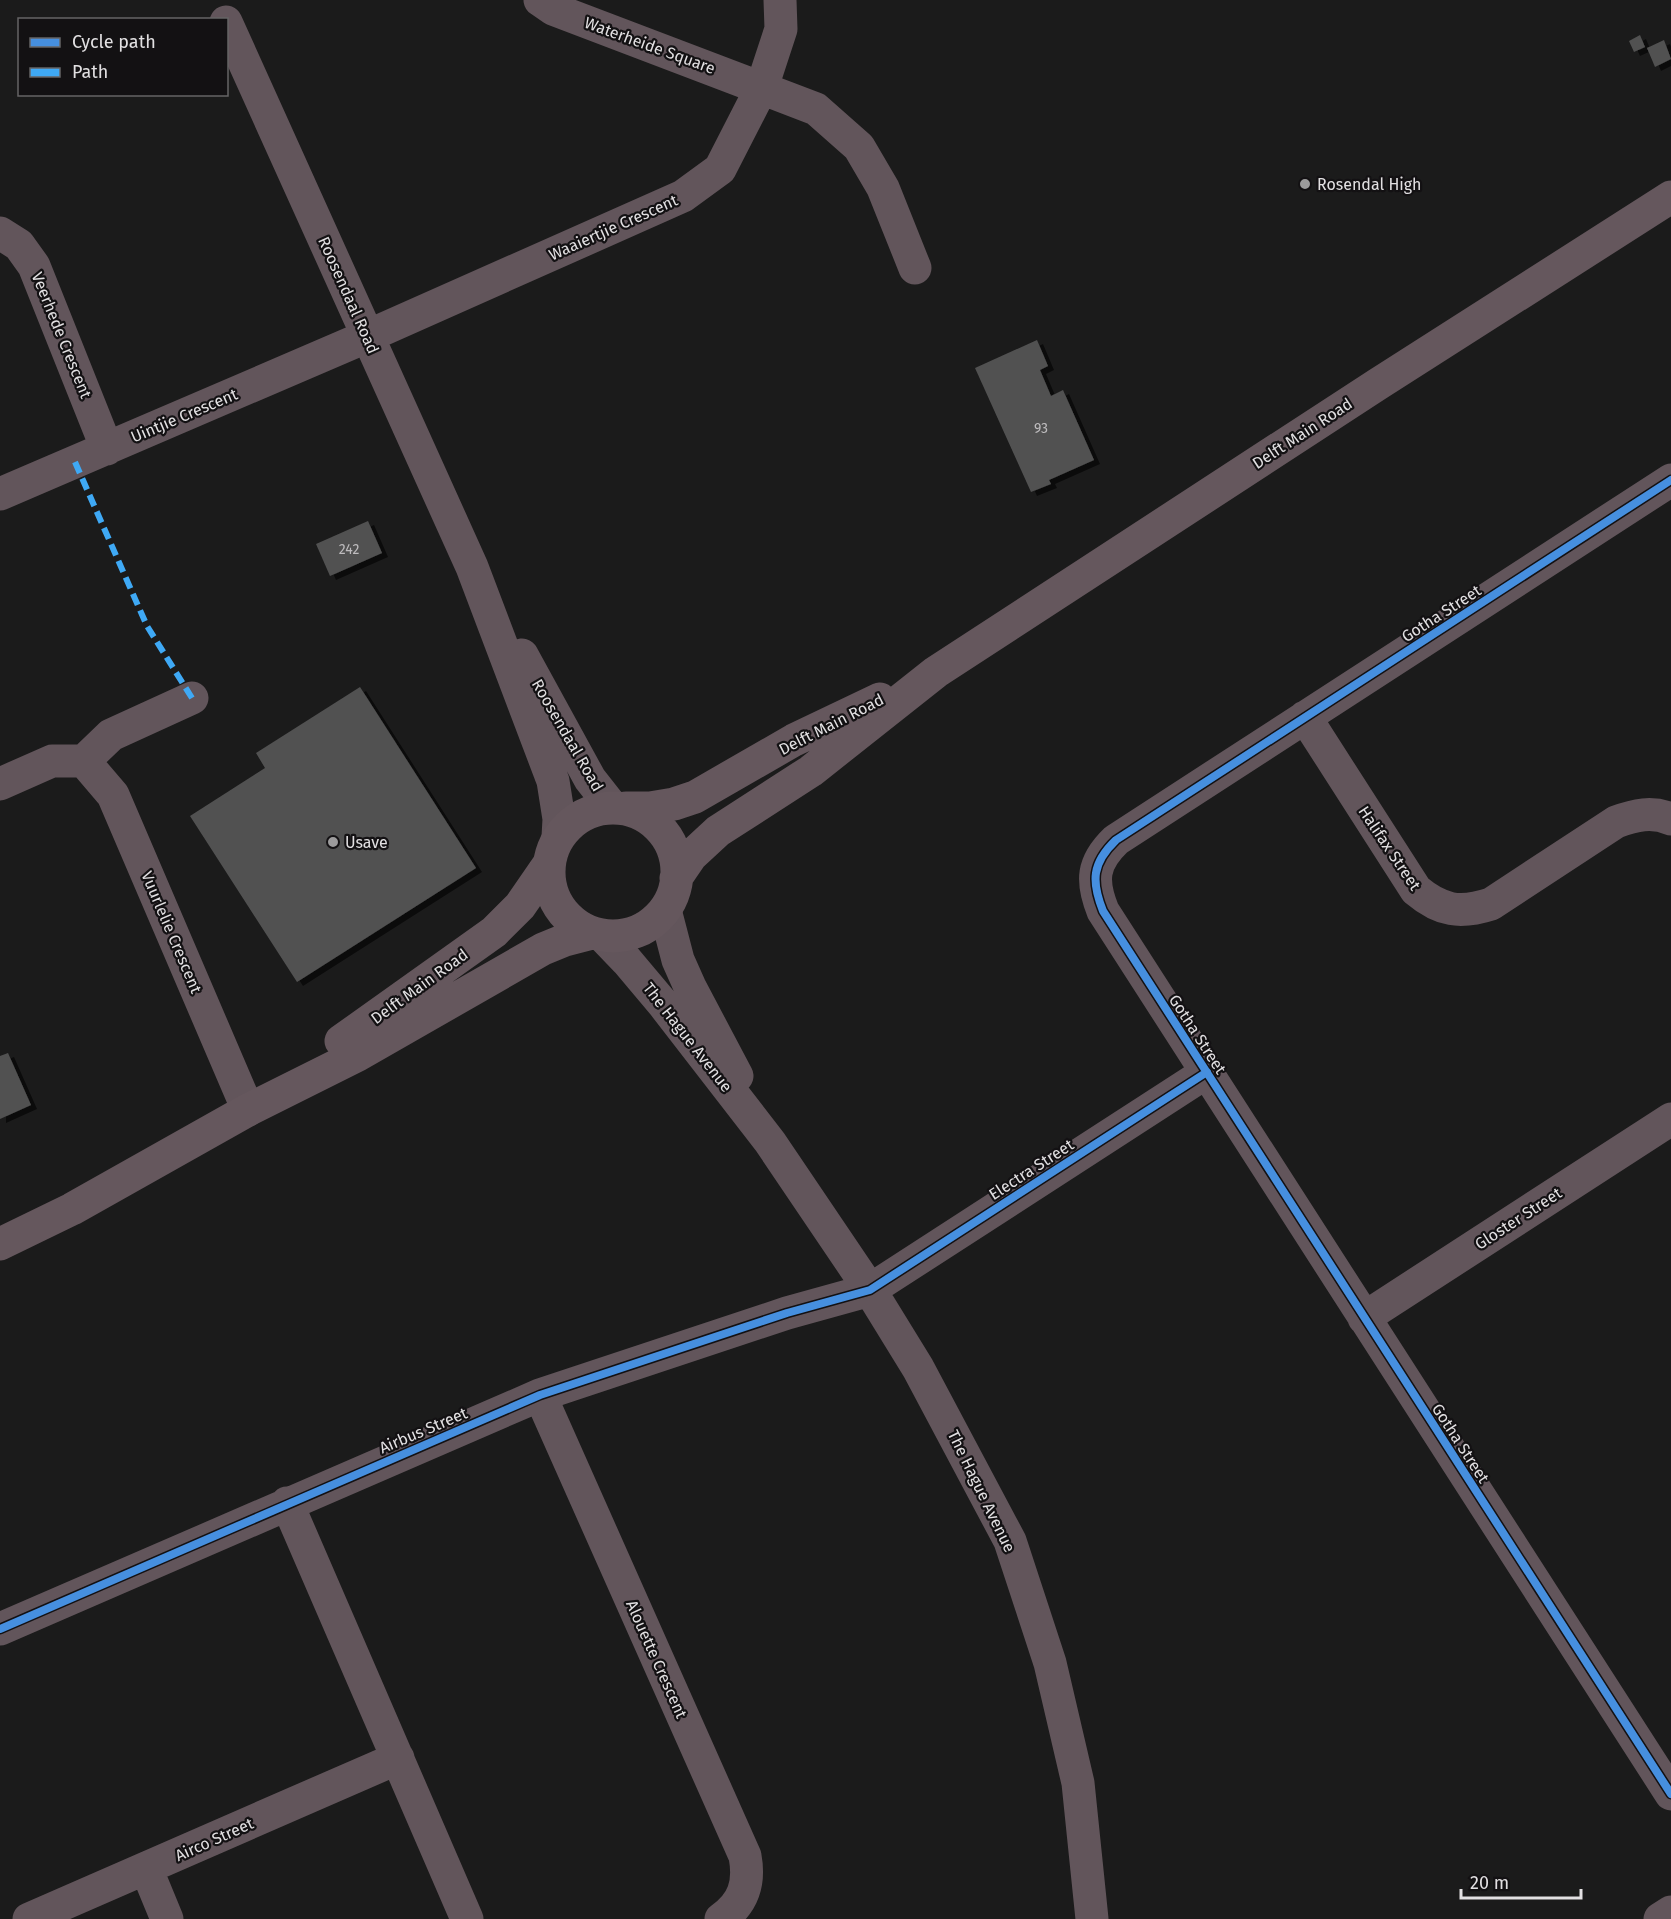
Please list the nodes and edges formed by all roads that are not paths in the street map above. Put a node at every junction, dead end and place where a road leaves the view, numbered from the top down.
1 (216, 0) edge
2 (540, 0) edge
3 (780, 0) edge
4 (225, 18) edge
5 (228, 25) edge
6 (762, 87) junction
7 (1671, 197) edge
8 (0, 233) edge
9 (915, 268) dead end
10 (368, 336) junction
11 (107, 449) junction
12 (1671, 480) edge
13 (0, 494) edge
14 (472, 567) junction
15 (936, 672) junction
16 (192, 698) dead end
17 (1305, 717) junction
18 (84, 761) junction
19 (0, 784) edge
20 (619, 808) junction
21 (1671, 819) edge
22 (554, 850) junction
23 (676, 878) junction
24 (665, 910) junction
25 (597, 934) junction
26 (1207, 1072) junction
27 (262, 1103) junction
28 (1671, 1119) edge
29 (770, 1142) junction
30 (0, 1244) edge
31 (870, 1290) junction
32 (1364, 1317) junction
33 (540, 1395) junction
34 (287, 1503) junction
35 (0, 1629) edge
36 (398, 1758) junction
37 (1671, 1794) edge
38 (146, 1868) junction
39 (1671, 1912) edge
40 (29, 1919) edge
41 (167, 1919) edge
42 (467, 1919) edge
43 (721, 1919) edge
44 (1092, 1919) edge
45 (1660, 1919) edge

1 - 4 street, Roosendaal Road
2 - 6 street, Waterheide Square
3 - 6 street, Waaiertjie Crescent
5 - 10 street, Roosendaal Road
6 - 9 street, Waterheide Square
6 - 10 street, Waaiertjie Crescent
7 - 15 street, Delft Main Road
8 - 11 street, Veerhede Crescent
10 - 11 street, Uintjie Crescent
10 - 14 street, Roosendaal Road
11 - 13 street, Uintjie Crescent
12 - 17 street, Gotha Street
14 - 20 street, Roosendaal Road
14 - 22 street, Roosendaal Road
15 - 20 street, Delft Main Road
15 - 23 street, Delft Main Road
16 - 18 street
17 - 21 street, Halifax Street
17 - 26 street, Gotha Street
18 - 19 street
18 - 27 street, Vuurlelie Crescent
20 - 22 street
20 - 23 street
22 - 25 street
22 - 27 street, Delft Main Road
23 - 24 street
24 - 25 street
24 - 29 street, The Hague Avenue
25 - 27 street, Delft Main Road
25 - 29 street, The Hague Avenue
26 - 31 street, Electra Street
26 - 32 street, Gotha Street
27 - 30 street, Delft Main Road
28 - 32 street, Gloster Street
29 - 31 street, The Hague Avenue
31 - 33 street, Airbus Street
31 - 44 street, The Hague Avenue
32 - 37 street, Gotha Street
33 - 34 street, Airbus Street
33 - 43 street, Alouette Crescent
34 - 35 street, Airbus Street
34 - 36 street
36 - 38 street, Airco Street
36 - 42 street
38 - 40 street, Airco Street
38 - 41 street
39 - 45 street

